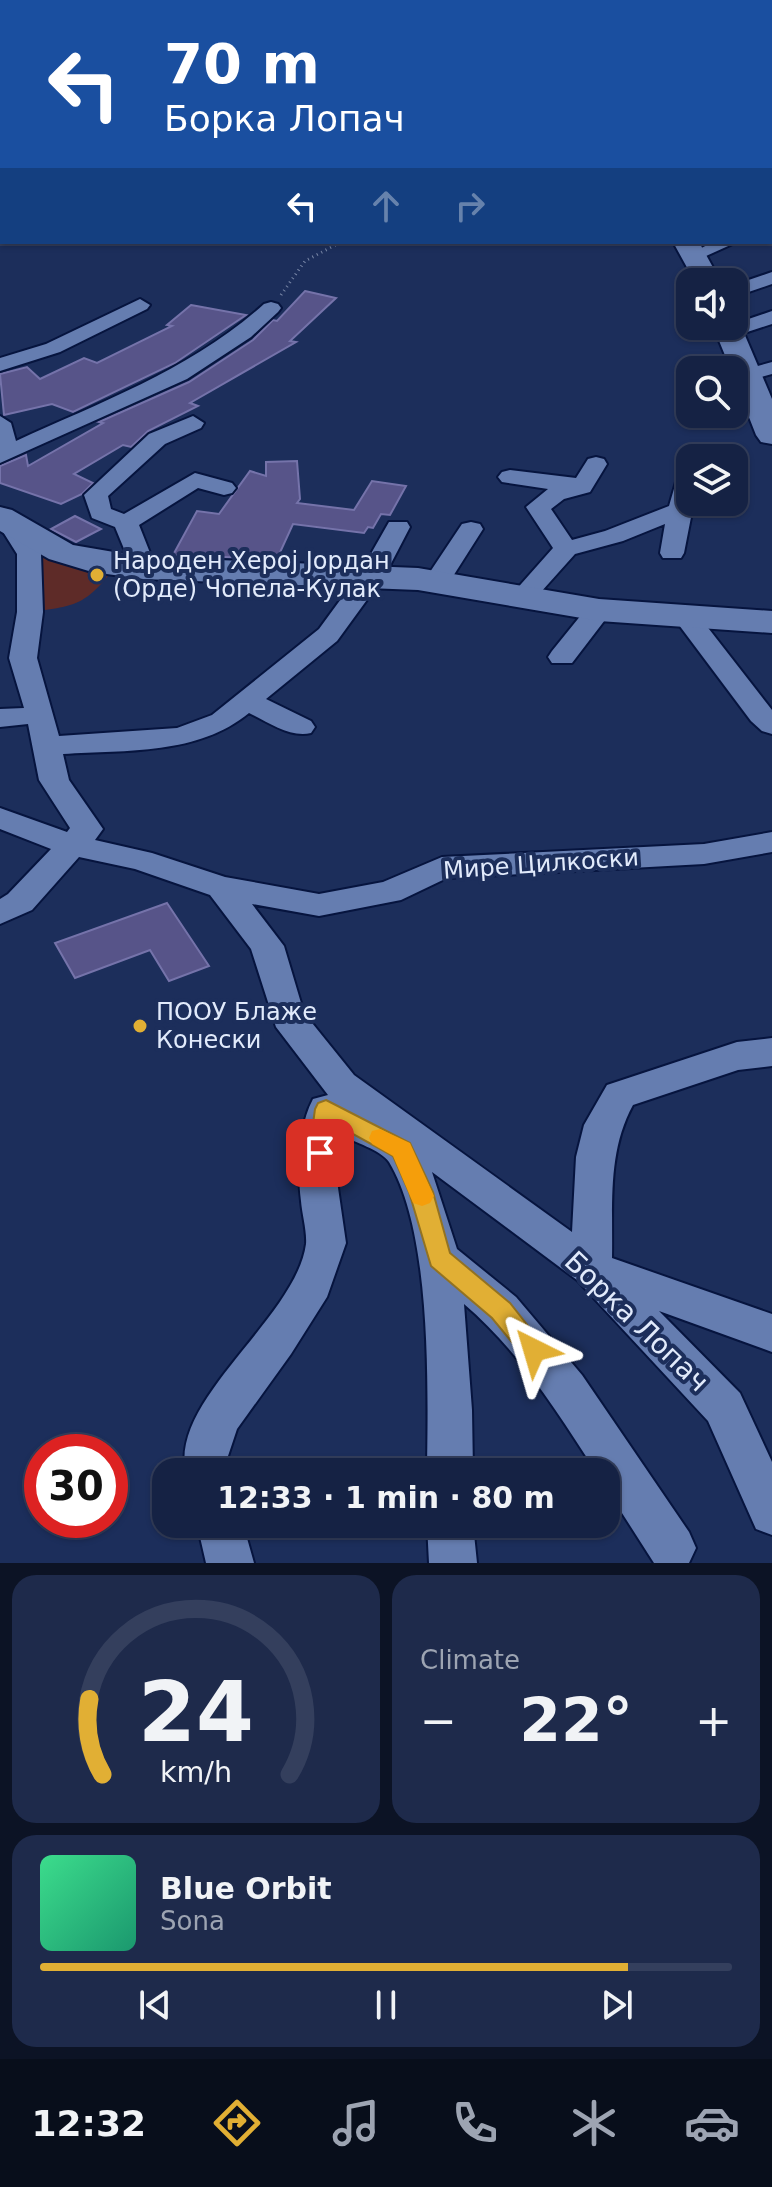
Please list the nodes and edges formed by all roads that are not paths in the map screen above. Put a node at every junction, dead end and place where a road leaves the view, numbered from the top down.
1 (717, 244) edge
2 (691, 249) edge
3 (701, 268) edge
4 (772, 278) edge
5 (748, 286) edge
6 (140, 305) dead end
7 (271, 308) road end
8 (772, 317) edge
9 (748, 324) edge
10 (736, 340) edge
11 (0, 365) edge
12 (760, 371) edge
13 (0, 423) edge
14 (193, 423) dead end
15 (772, 435) edge
16 (9, 452) edge
17 (596, 464) dead end
18 (510, 477) dead end
19 (582, 487) junction
20 (224, 488) dead end
21 (676, 512) edge
22 (677, 516) edge
23 (5, 520) edge
24 (126, 523) junction
25 (398, 527) dead end
26 (471, 529) dead end
27 (566, 549) junction
28 (672, 553) dead end
29 (143, 568) junction
30 (372, 575) junction
31 (437, 581) junction
32 (523, 597) junction
33 (599, 610) junction
34 (686, 617) junction
35 (772, 622) edge
36 (562, 657) dead end
37 (249, 702) junction
38 (40, 715) junction
39 (0, 718) edge
40 (772, 725) edge
41 (301, 727) dead end
42 (46, 746) junction
43 (0, 818) edge
44 (772, 842) edge
45 (74, 846) junction
46 (221, 887) junction
47 (0, 913) edge
48 (772, 1052) edge
49 (408, 1145) junction
50 (440, 1259) junction
51 (591, 1268) junction
52 (772, 1333) edge
53 (206, 1458) edge
54 (450, 1458) edge
55 (772, 1513) edge
56 (224, 1538) edge
57 (451, 1538) edge
58 (672, 1548) dead end
59 (230, 1563) edge
60 (453, 1563) edge

1 - 2 street
2 - 3 street
4 - 5 street
6 - 11 street
7 - 16 street
8 - 9 street
10 - 12 street
12 - 15 street
13 - 16 street
14 - 24 street
17 - 19 street
18 - 19 street
19 - 27 street
20 - 24 street
21 - 27 street
22 - 28 street
23 - 29 street
23 - 38 street
24 - 29 street
25 - 30 street
26 - 31 street
27 - 32 street
29 - 30 street
30 - 31 street
30 - 37 street
31 - 32 street
32 - 33 street
33 - 34 street
33 - 36 street
34 - 35 street
34 - 40 street
37 - 41 street
37 - 42 street
38 - 39 street
38 - 42 street
42 - 45 street
43 - 45 street
44 - 46 street, Мире Цилкоски
45 - 46 street
45 - 47 street
46 - 49 street, Борка Лопач
48 - 51 street
49 - 50 street, Борка Лопач
49 - 51 street, Борка Лопач
49 - 53 street, Борка Лопач
50 - 54 street, Борка Лопач
50 - 58 street
51 - 52 street
51 - 55 street, Борка Лопач
56 - 59 street
57 - 60 street

